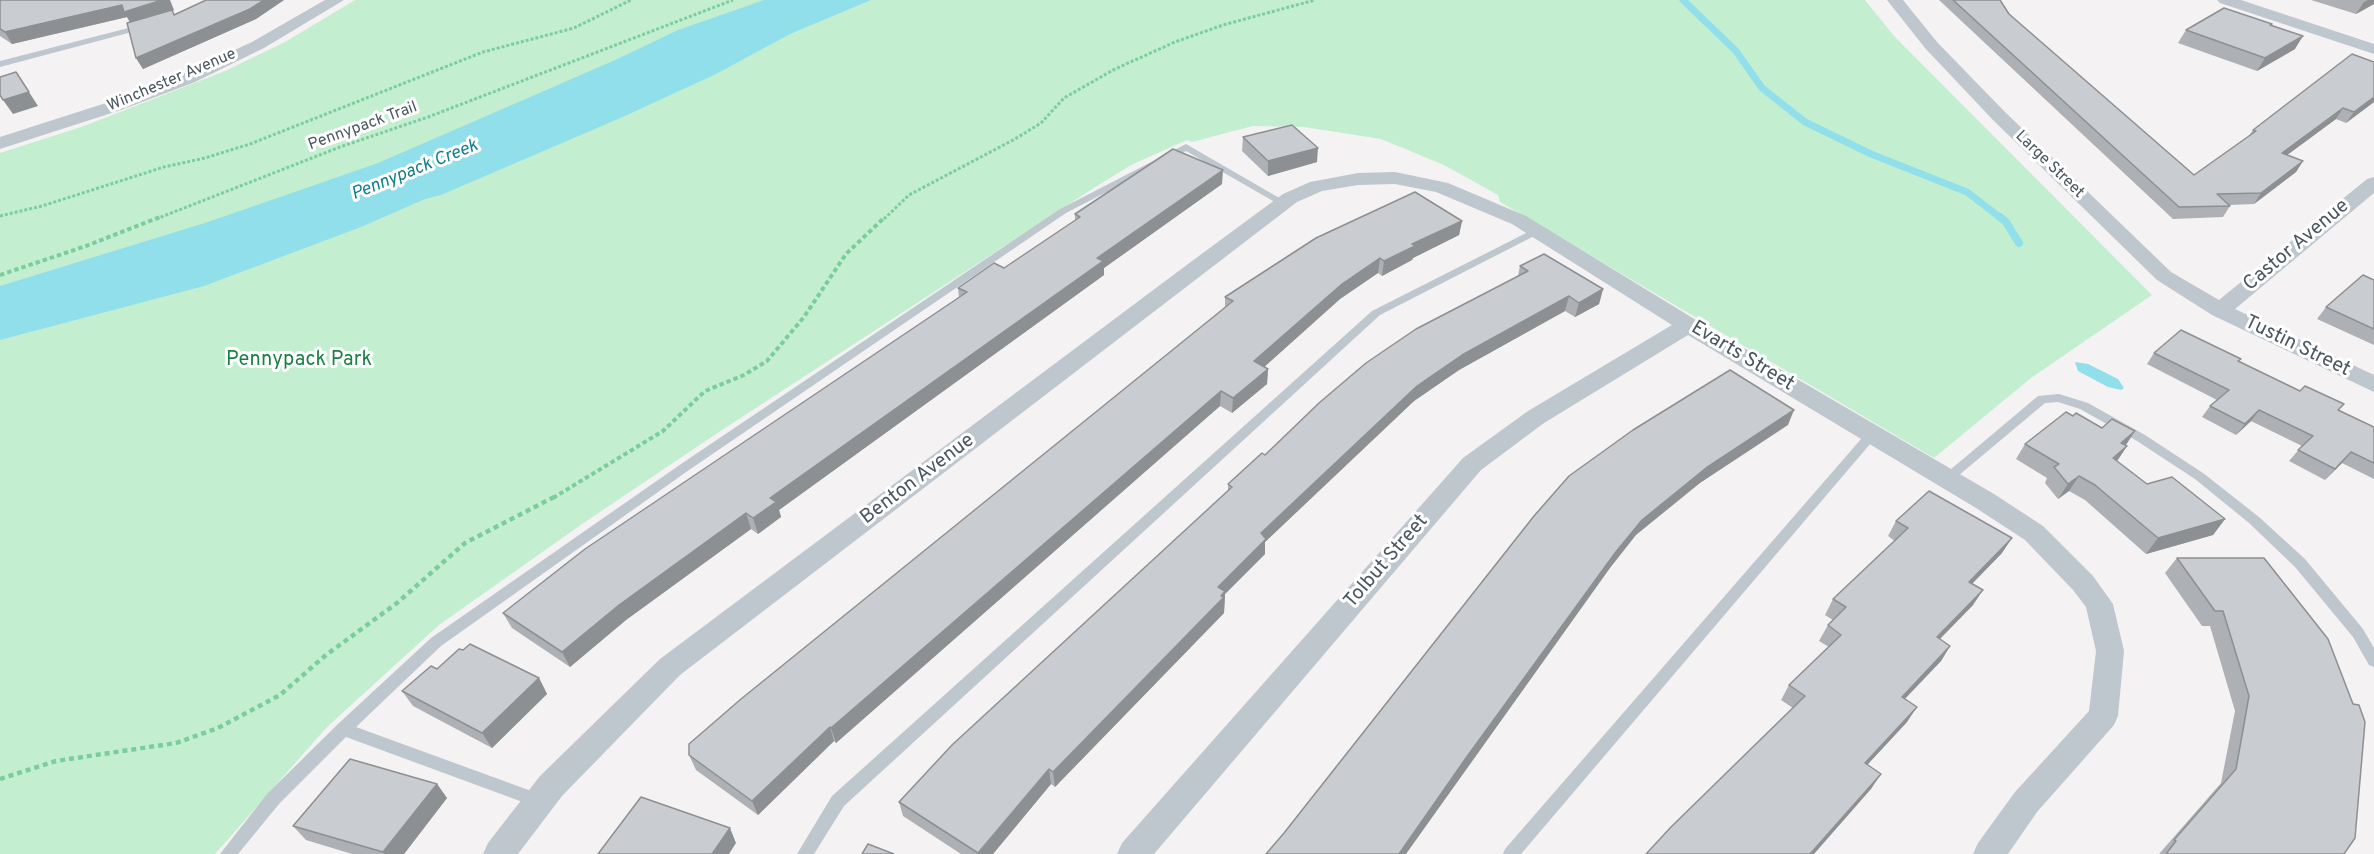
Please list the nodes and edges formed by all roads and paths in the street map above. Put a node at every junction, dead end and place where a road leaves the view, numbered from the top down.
1 (336, 0) edge
2 (631, 0) edge
3 (733, 0) edge
4 (1315, 0) edge
5 (1895, 0) edge
6 (2225, 0) edge
7 (157, 22) edge
8 (2374, 49) edge
9 (0, 64) edge
10 (0, 143) edge
11 (1385, 179) joint
12 (2374, 183) edge
13 (1283, 203) junction
14 (0, 216) edge
15 (1536, 231) junction
16 (0, 275) edge
17 (2220, 310) junction
18 (1688, 325) junction
19 (2374, 384) edge
20 (1872, 434) junction
21 (1948, 478) junction
22 (2374, 662) edge
23 (344, 729) junction
24 (0, 779) edge
25 (540, 801) junction
26 (228, 854) edge
27 (498, 854) edge
28 (805, 854) edge
29 (1132, 854) edge
30 (1511, 854) edge
31 (1989, 854) edge

1 - 10 street, Winchester Avenue
2 - 14 path
3 - 16 path, Pennypack Trail
4 - 24 path
5 - 17 street, Large Street
6 - 8 street
7 - 9 lane
11 - 13 street, Benton Avenue
11 - 15 street, Evarts Street
12 - 17 street, Castor Avenue
13 - 23 lane
13 - 25 street, Benton Avenue
15 - 18 street, Evarts Street
15 - 28 lane
17 - 19 street, Tustin Street
18 - 20 street, Evarts Street
18 - 29 street, Tolbut Street
20 - 21 street, Evarts Street
20 - 30 lane
21 - 22 lane
21 - 31 street, Evarts Street
23 - 25 lane
23 - 26 lane
25 - 27 street, Benton Avenue

